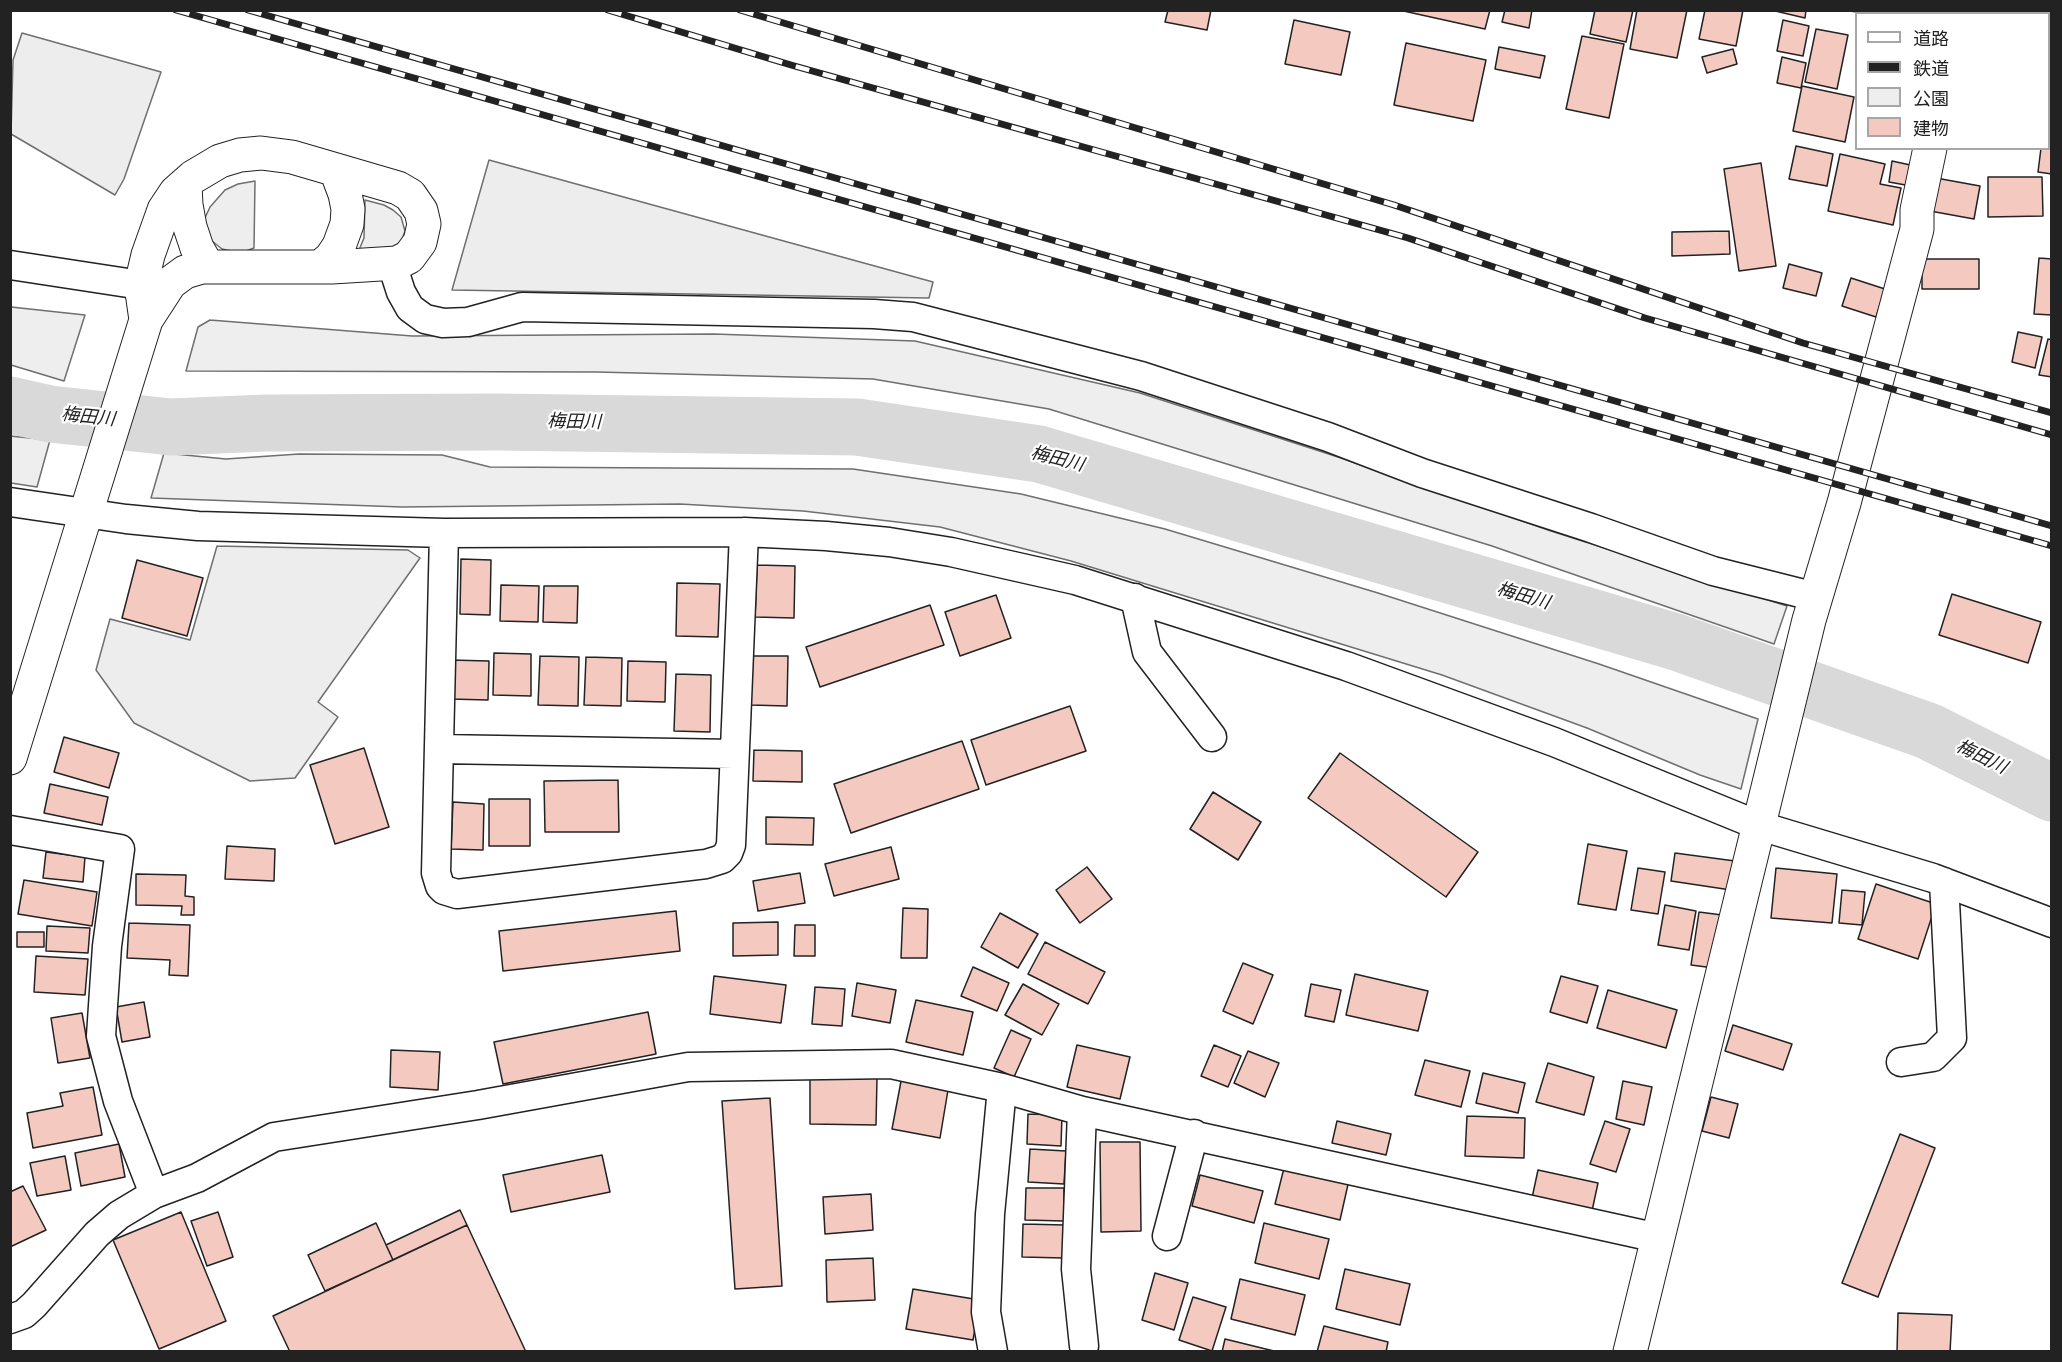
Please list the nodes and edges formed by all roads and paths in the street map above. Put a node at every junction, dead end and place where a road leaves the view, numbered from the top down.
1 (1930, 150) edge
2 (336, 170) junction
3 (185, 184) junction
4 (392, 264) junction
5 (10, 265) edge
6 (208, 267) junction
7 (320, 267) junction
8 (141, 285) junction
9 (146, 320) junction
10 (10, 502) edge
11 (90, 504) junction
12 (444, 532) junction
13 (744, 532) junction
14 (1135, 598) junction
15 (1813, 609) junction
16 (1212, 737) dead end
17 (439, 749) junction
18 (734, 754) junction
19 (10, 758) edge
20 (1763, 812) junction
21 (10, 830) edge
22 (1944, 882) junction
23 (2052, 923) edge
24 (1901, 1062) dead end
25 (1002, 1088) junction
26 (1082, 1111) junction
27 (1194, 1134) junction
28 (154, 1194) junction
29 (1167, 1236) dead end
30 (1658, 1238) junction
31 (10, 1320) edge
32 (1084, 1346) dead end
33 (993, 1352) edge
34 (1630, 1352) edge

1 - 15 street
2 - 3 street
2 - 4 street
2 - 7 street
3 - 6 street
3 - 8 street
4 - 7 street
4 - 15 street
5 - 8 street
6 - 7 street
6 - 9 street
8 - 9 street
9 - 11 street
10 - 11 street
11 - 12 street
11 - 19 street
12 - 13 street
12 - 17 street
13 - 14 street
13 - 18 street
14 - 16 street
14 - 20 street
15 - 20 street
17 - 18 street
17 - 18 street
20 - 22 street
20 - 30 street
21 - 28 street
22 - 23 street
22 - 24 street
25 - 26 street
25 - 28 street
25 - 33 street
26 - 27 street
26 - 32 street
27 - 29 street
27 - 30 street
28 - 31 street
30 - 34 street

